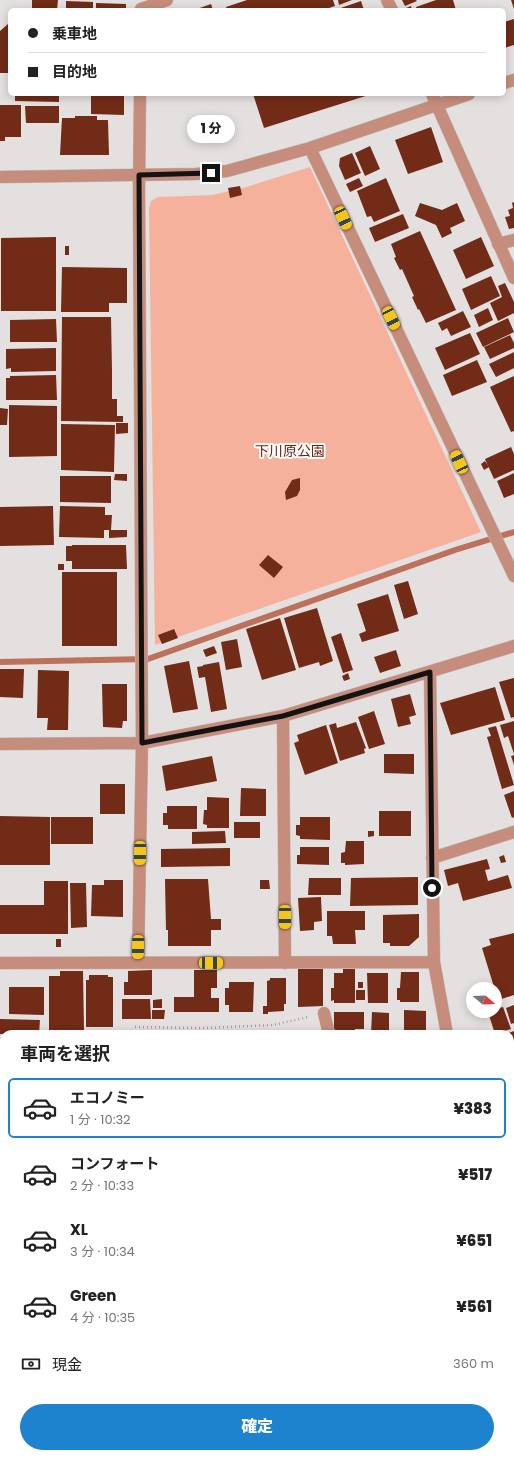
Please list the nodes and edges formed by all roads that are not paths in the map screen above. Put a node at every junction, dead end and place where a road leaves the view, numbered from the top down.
1 (167, 0) edge
2 (141, 6) edge
3 (140, 96) edge
4 (455, 96) edge
5 (434, 99) edge
6 (310, 148) junction
7 (139, 175) junction
8 (0, 177) edge
9 (514, 240) edge
10 (498, 244) junction
11 (514, 278) edge
12 (514, 576) edge
13 (514, 646) edge
14 (430, 672) junction
15 (283, 716) junction
16 (142, 743) junction
17 (0, 744) edge
18 (514, 832) edge
19 (432, 858) junction
20 (138, 962) junction
21 (434, 962) junction
22 (0, 963) edge
23 (285, 963) junction
24 (324, 1013) road end
25 (328, 1030) edge
26 (446, 1030) edge

1 - 2 street
3 - 7 street
4 - 5 street
5 - 6 street
5 - 10 street
6 - 7 street
6 - 12 street
7 - 8 street
7 - 16 street
9 - 10 street
10 - 11 street
13 - 14 street
14 - 15 street
14 - 19 street
15 - 16 street
15 - 23 street
16 - 17 street
16 - 20 street
18 - 19 street
19 - 21 street
20 - 22 street
20 - 23 street
21 - 23 street
21 - 26 street
24 - 25 street

